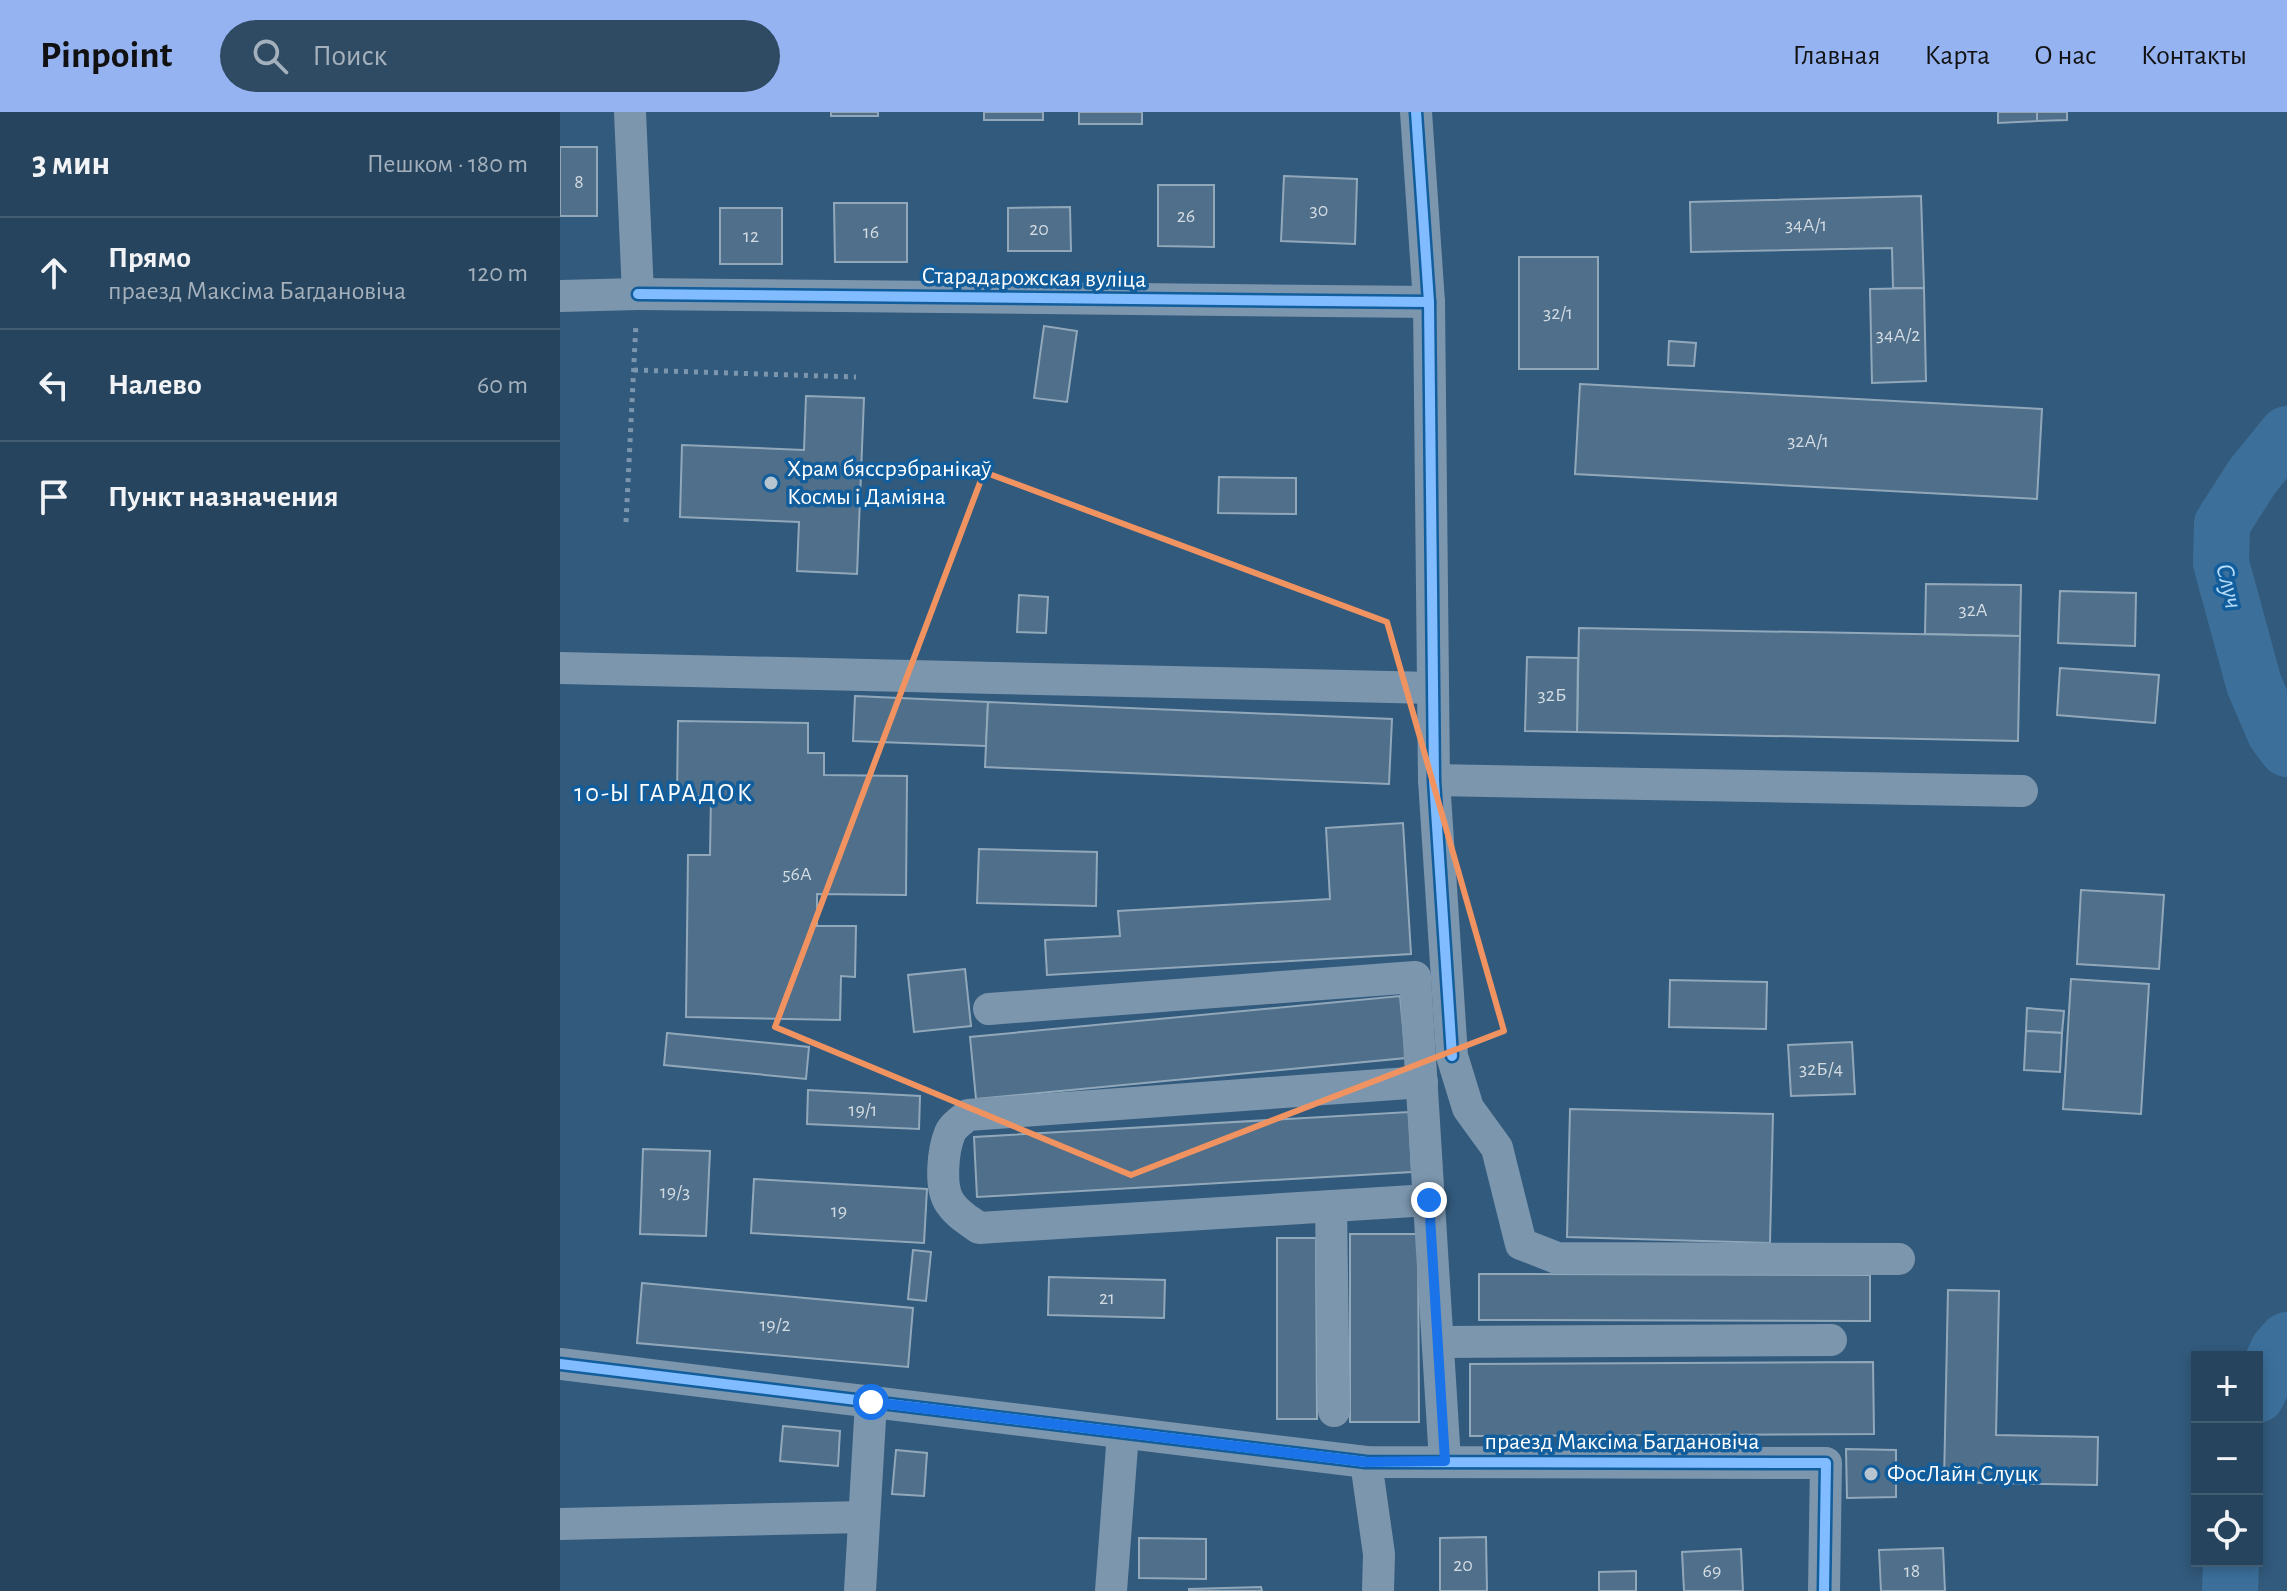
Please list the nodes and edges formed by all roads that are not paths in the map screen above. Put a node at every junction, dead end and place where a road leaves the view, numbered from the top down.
1 (630, 112) edge
2 (1416, 112) edge
3 (638, 294) junction
4 (560, 296) edge
5 (1429, 302) junction
6 (560, 668) edge
7 (1433, 688) junction
8 (1434, 780) junction
9 (2022, 791) dead end
10 (989, 1009) dead end
11 (1422, 1082) junction
12 (1429, 1200) junction
13 (1331, 1206) junction
14 (1899, 1259) dead end
15 (1831, 1340) dead end
16 (1438, 1342) junction
17 (560, 1364) edge
18 (871, 1402) junction
19 (1334, 1411) dead end
20 (1123, 1433) junction
21 (1445, 1461) junction
22 (1366, 1462) junction
23 (864, 1517) junction
24 (560, 1524) edge
25 (860, 1591) edge
26 (1111, 1591) edge
27 (1378, 1591) edge
28 (1824, 1591) edge

1 - 3 street
2 - 5 street
3 - 4 street, Старадарожская вуліца
3 - 5 street, Старадарожская вуліца
5 - 7 street
6 - 7 street
7 - 8 street
8 - 9 street
8 - 14 street
10 - 11 street
11 - 12 street
11 - 13 street
12 - 13 street
12 - 16 street
13 - 19 street
15 - 16 street
16 - 21 street
17 - 18 street, праезд Максіма Багдановіча
18 - 20 street, праезд Максіма Багдановіча
18 - 23 street
20 - 22 street, праезд Максіма Багдановіча
20 - 26 street
21 - 22 street, праезд Максіма Багдановіча
21 - 28 street, праезд Максіма Багдановіча
22 - 27 street
23 - 24 street
23 - 25 street

